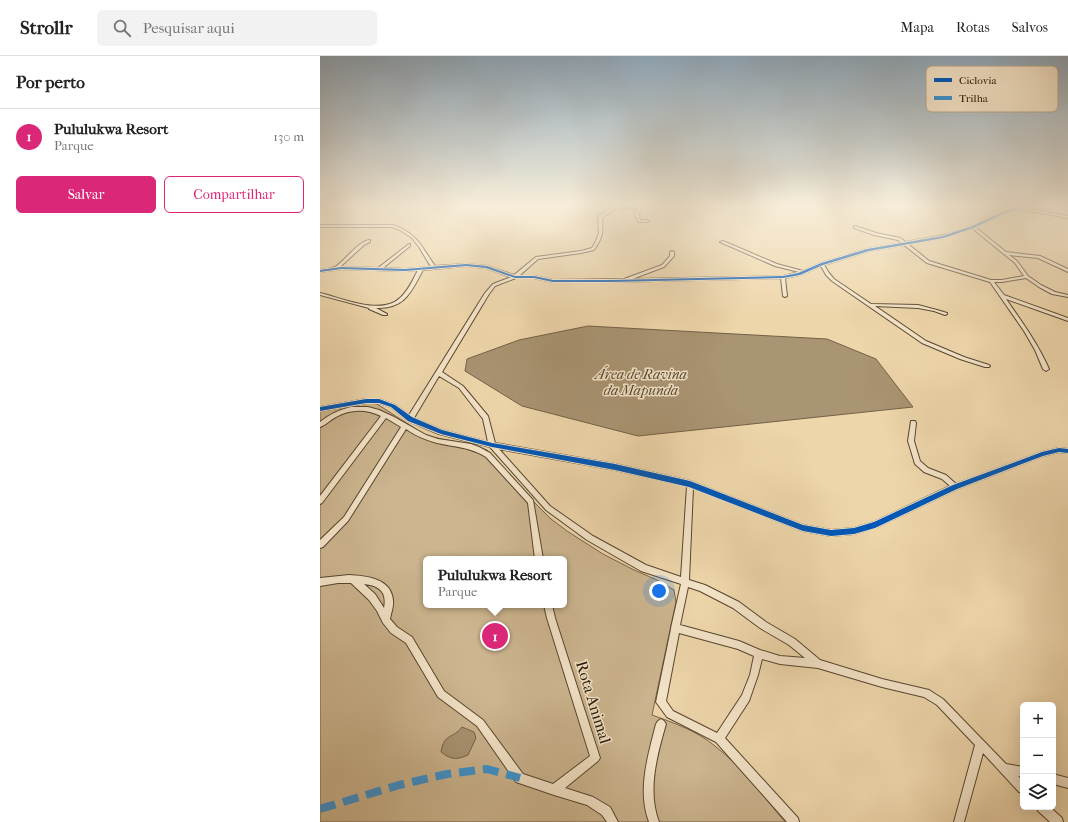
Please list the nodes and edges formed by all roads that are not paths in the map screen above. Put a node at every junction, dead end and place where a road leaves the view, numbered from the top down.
1 (369, 241) dead end
2 (418, 241) edge
3 (598, 241) edge
4 (915, 241) edge
5 (991, 241) edge
6 (722, 242) dead end
7 (905, 242) junction
8 (410, 245) dead end
9 (672, 252) dead end
10 (1005, 253) junction
11 (822, 264) junction
12 (433, 267) junction
13 (335, 268) junction
14 (421, 269) junction
15 (380, 270) junction
16 (320, 271) edge
17 (1068, 271) edge
18 (664, 272) junction
19 (802, 272) junction
20 (515, 277) junction
21 (783, 277) junction
22 (1027, 277) junction
23 (624, 281) junction
24 (991, 281) junction
25 (320, 294) edge
26 (785, 296) dead end
27 (1002, 296) junction
28 (1068, 296) edge
29 (361, 304) junction
30 (869, 304) junction
31 (385, 314) dead end
32 (945, 314) dead end
33 (1068, 320) edge
34 (987, 366) dead end
35 (1046, 369) dead end
36 (439, 373) junction
37 (320, 409) edge
38 (385, 415) junction
39 (410, 419) junction
40 (913, 423) dead end
41 (320, 425) edge
42 (404, 427) junction
43 (492, 445) junction
44 (1068, 451) edge
45 (690, 484) junction
46 (955, 487) junction
47 (320, 501) edge
48 (320, 545) edge
49 (539, 556) edge
50 (353, 579) junction
51 (320, 582) edge
52 (685, 582) junction
53 (549, 608) edge
54 (386, 620) junction
55 (675, 628) junction
56 (759, 654) junction
57 (818, 664) junction
58 (661, 724) dead end
59 (719, 739) junction
60 (980, 746) junction
61 (1002, 768) junction
62 (1020, 771) edge
63 (1056, 780) edge
64 (1068, 783) edge
65 (1020, 785) edge
66 (554, 790) junction
67 (1045, 810) edge
68 (613, 822) edge
69 (654, 822) edge
70 (794, 822) edge
71 (959, 822) edge
72 (1058, 822) edge

1 - 13 street
2 - 12 street
3 - 20 street
4 - 7 street
5 - 10 street
6 - 19 street
7 - 11 street
7 - 24 street
8 - 15 street
9 - 18 street
10 - 17 street
10 - 22 street
11 - 19 street
11 - 30 street
12 - 14 street
12 - 20 street
13 - 15 street
13 - 16 street
14 - 15 street
14 - 29 street
18 - 21 street
18 - 23 street
18 - 23 street
19 - 21 street
20 - 23 street
20 - 36 street
21 - 26 street
22 - 24 street
22 - 28 street
24 - 27 street
25 - 29 street
27 - 33 street
27 - 35 street
29 - 31 street
30 - 32 street
30 - 34 street
36 - 39 street
36 - 43 street
37 - 39 street
38 - 41 street
38 - 42 street
38 - 47 street
39 - 43 street
40 - 46 street
42 - 48 street
42 - 49 street
43 - 45 street
43 - 52 street
44 - 46 street
45 - 46 street
45 - 52 street
50 - 51 street
50 - 54 street
50 - 54 street
52 - 55 street
52 - 57 street
53 - 66 street, Rota Animal
54 - 66 street
55 - 56 street
55 - 59 street
56 - 57 street
56 - 59 street
57 - 60 street
58 - 69 street
59 - 70 street
60 - 61 street
60 - 71 street
61 - 62 street
61 - 65 street
63 - 64 street
66 - 68 street
67 - 72 street

